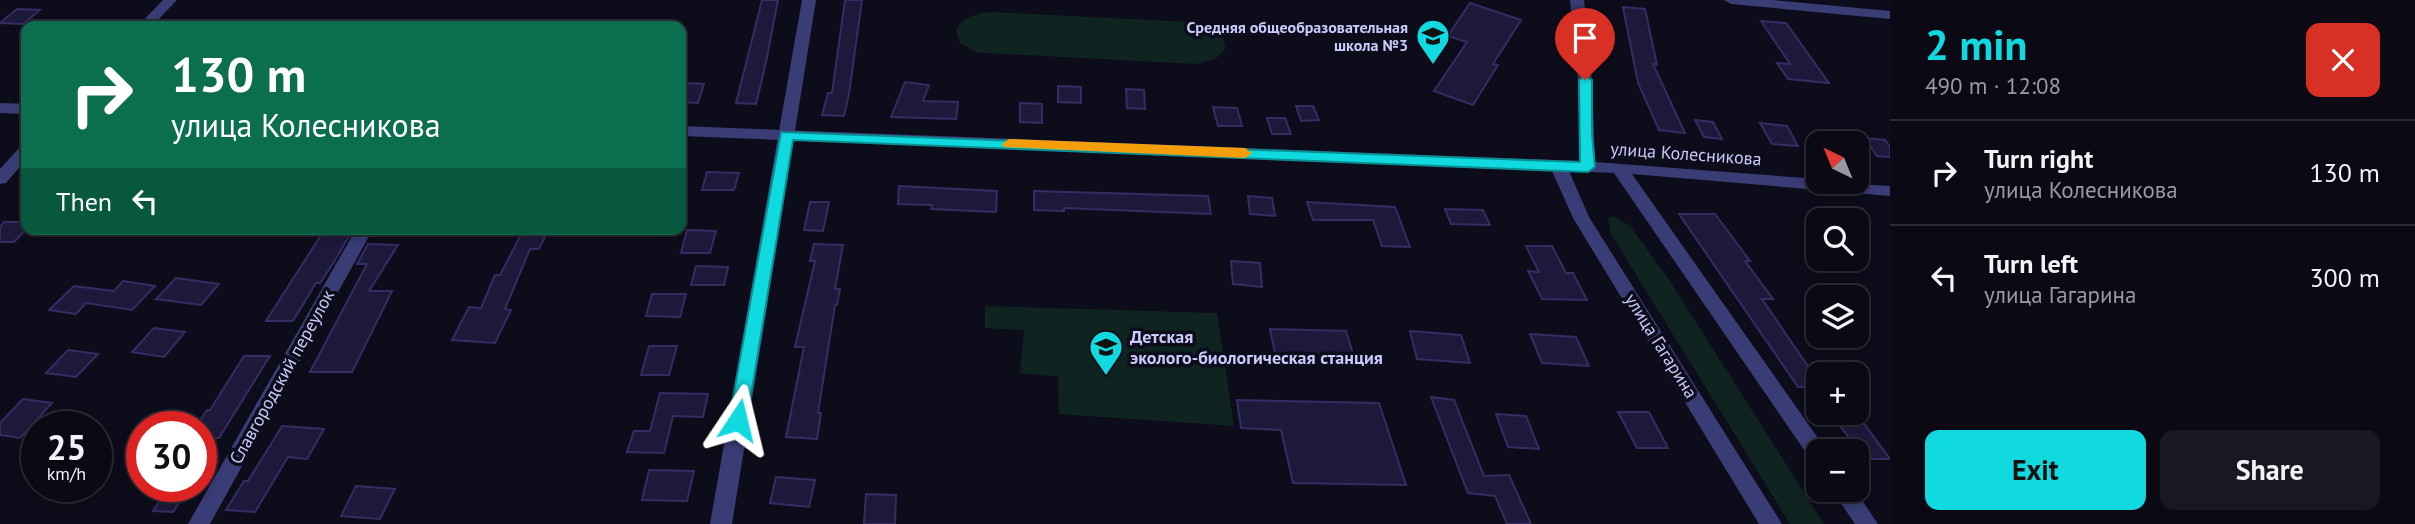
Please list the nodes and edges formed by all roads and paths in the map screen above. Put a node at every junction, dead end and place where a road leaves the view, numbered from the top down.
1 (170, 0) edge
2 (809, 0) edge
3 (1577, 0) edge
4 (1731, 0) edge
5 (1890, 15) edge
6 (150, 21) edge
7 (0, 108) edge
8 (21, 109) edge
9 (686, 131) edge
10 (786, 135) junction
11 (21, 156) edge
12 (1558, 165) junction
13 (1588, 167) junction
14 (1619, 168) junction
15 (0, 179) edge
16 (1890, 191) edge
17 (362, 235) edge
18 (1808, 439) edge
19 (1851, 502) edge
20 (199, 524) edge
21 (721, 524) edge
22 (1771, 524) edge
23 (1867, 524) edge

1 - 6 street
2 - 10 street
3 - 13 street
4 - 5 street
7 - 8 street
9 - 10 street, улица Колесникова
10 - 12 street, улица Колесникова
10 - 21 street
11 - 15 street
12 - 13 street, улица Колесникова
12 - 22 street, улица Гагарина
13 - 14 street, улица Колесникова
14 - 16 street, улица Колесникова
14 - 18 street
17 - 20 street, Славгородский переулок
19 - 23 street

